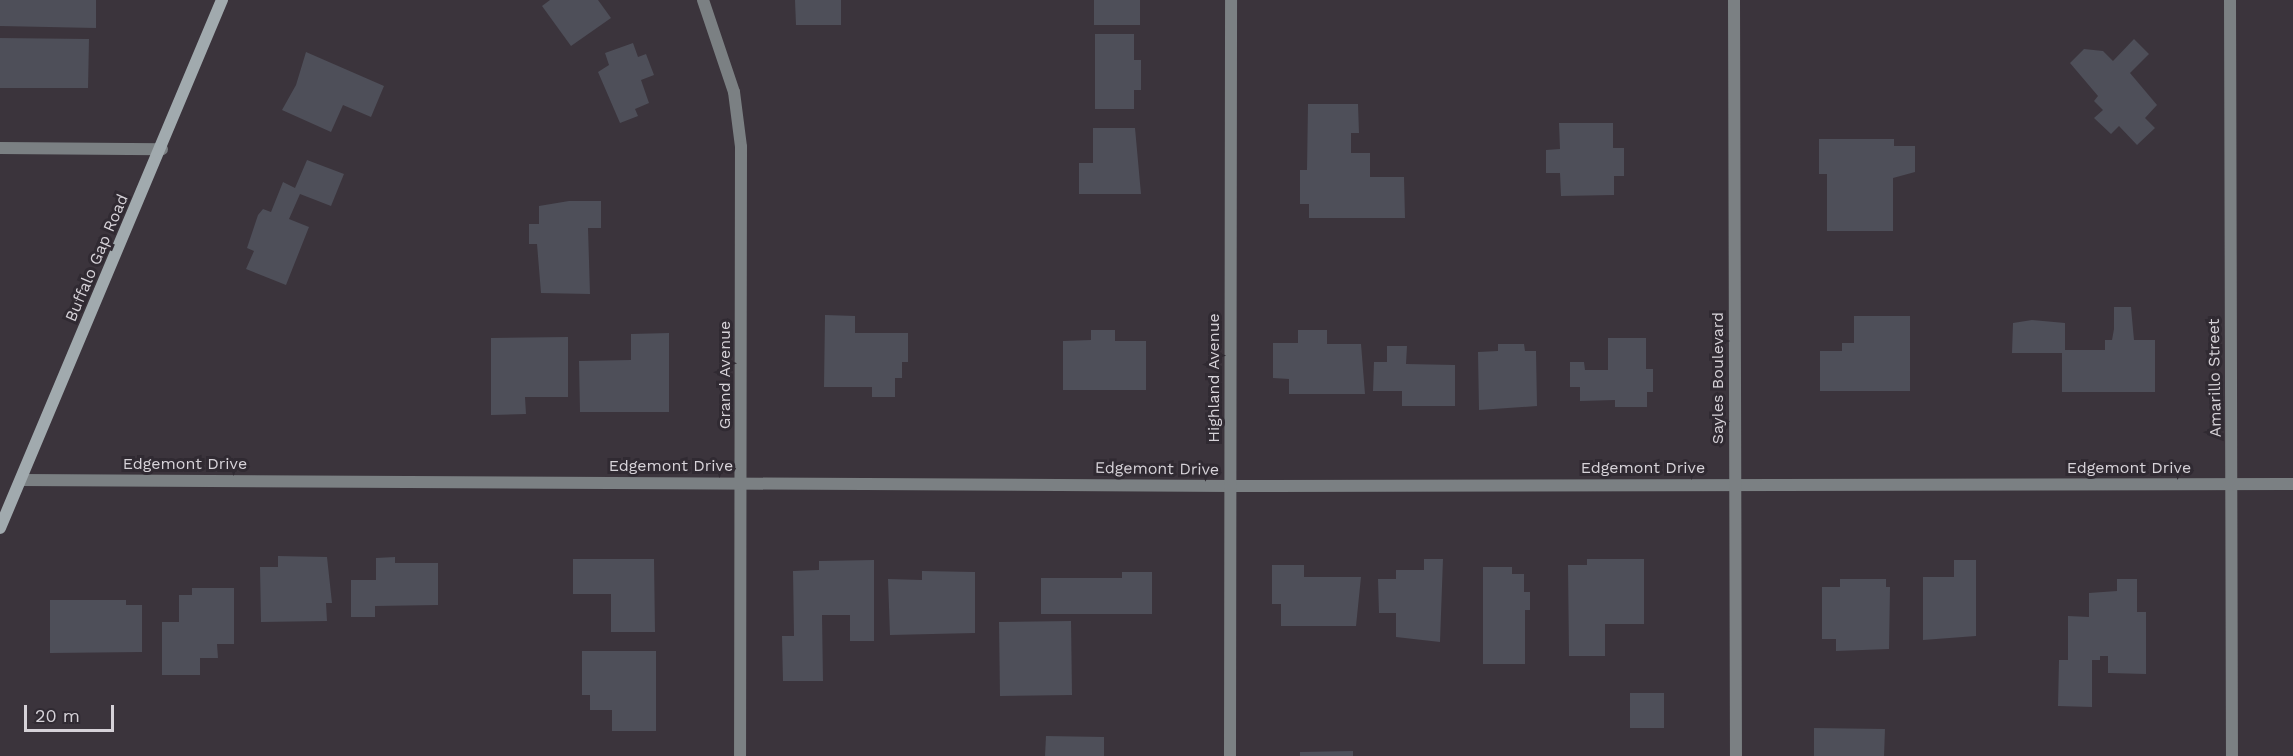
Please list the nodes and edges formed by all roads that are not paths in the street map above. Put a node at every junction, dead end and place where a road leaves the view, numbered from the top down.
1 (222, 0) edge
2 (703, 0) edge
3 (1231, 0) edge
4 (1734, 0) edge
5 (2230, 0) edge
6 (0, 148) edge
7 (162, 149) junction
8 (21, 480) junction
9 (742, 482) junction
10 (1734, 484) junction
11 (2233, 484) junction
12 (2293, 484) edge
13 (1231, 486) junction
14 (0, 528) edge
15 (740, 756) edge
16 (1230, 756) edge
17 (1736, 756) edge
18 (2232, 756) edge

1 - 7 main road, Buffalo Gap Road
2 - 9 street, Grand Avenue
3 - 13 street, Highland Avenue
4 - 10 street, Sayles Boulevard
5 - 11 street, Amarillo Street
6 - 7 street
7 - 8 main road, Buffalo Gap Road
8 - 9 street, Edgemont Drive
8 - 14 main road, Buffalo Gap Road
9 - 13 street, Edgemont Drive
9 - 15 street, Grand Avenue
10 - 11 street, Edgemont Drive
10 - 13 street, Edgemont Drive
10 - 17 street, Sayles Boulevard
11 - 12 street, Edgemont Drive
11 - 18 street, Amarillo Street
13 - 16 street, Highland Avenue

